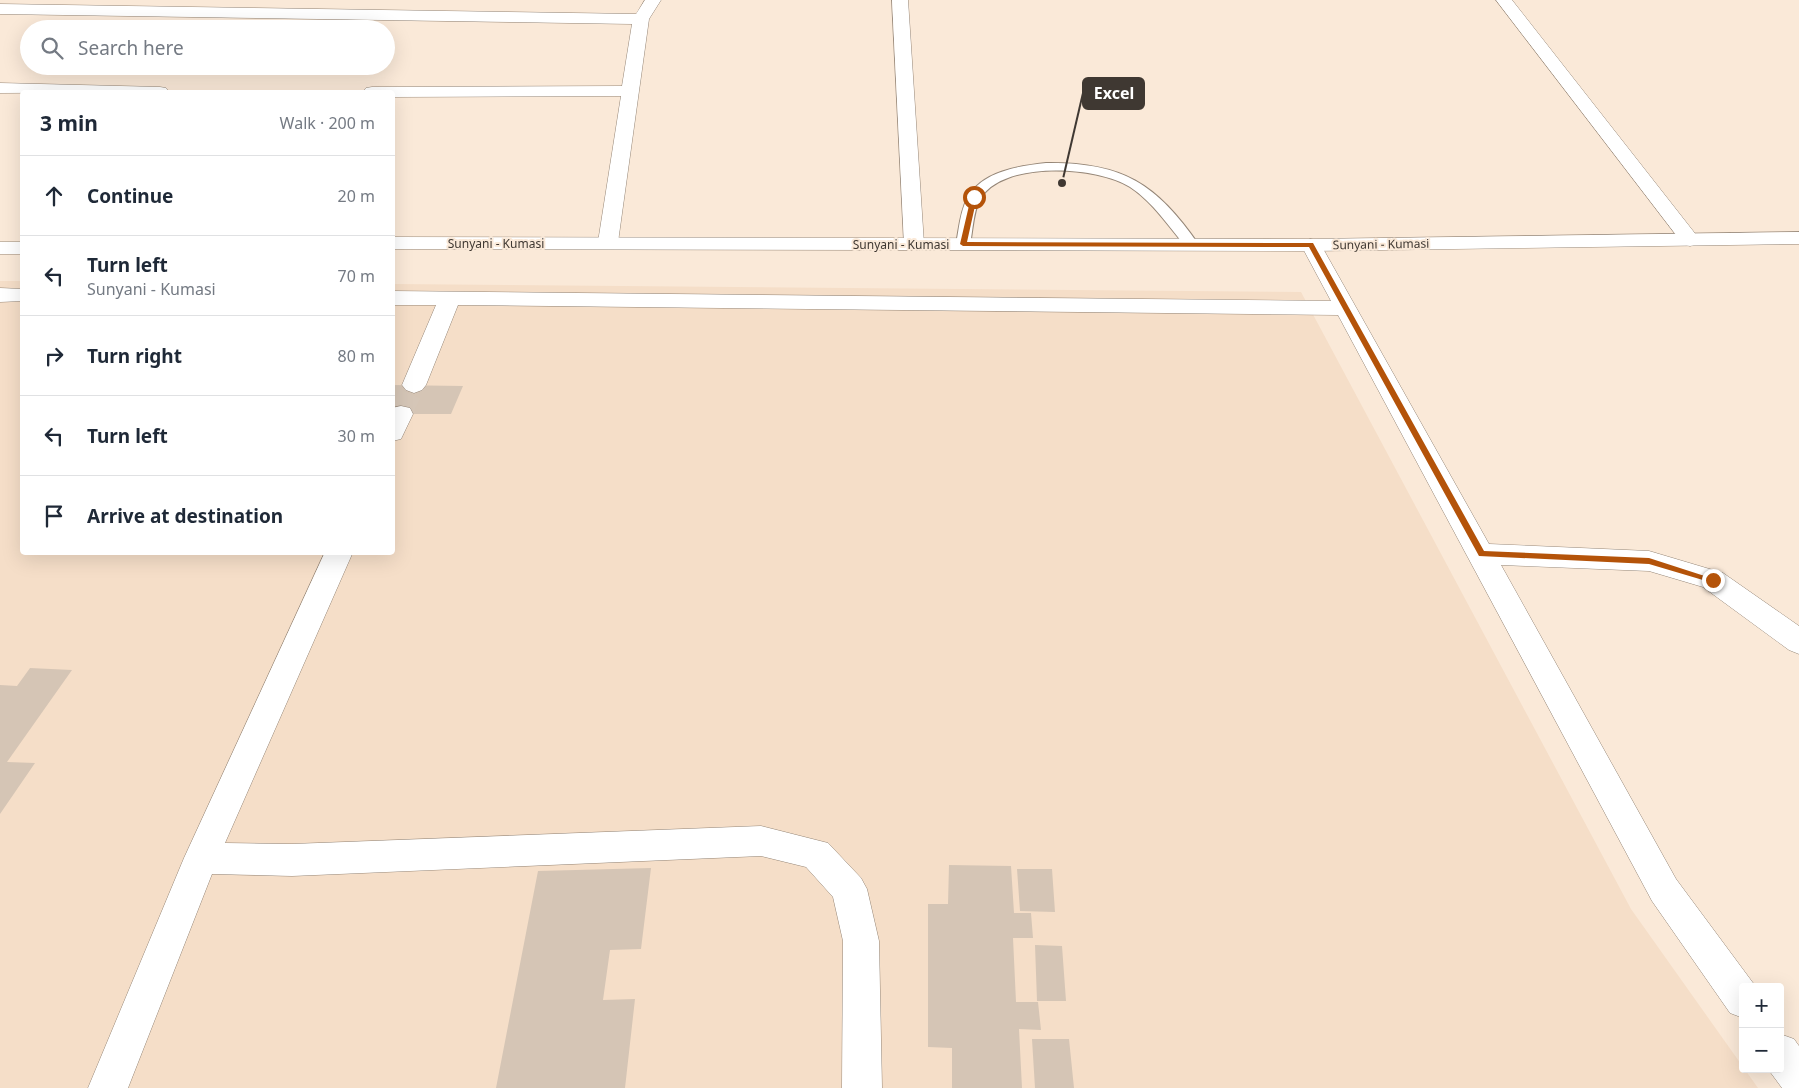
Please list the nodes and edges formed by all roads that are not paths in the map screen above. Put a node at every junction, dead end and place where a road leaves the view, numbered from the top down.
1 (653, 0) edge
2 (900, 0) edge
3 (1504, 0) edge
4 (0, 9) edge
5 (641, 20) junction
6 (0, 88) edge
7 (80, 90) edge
8 (630, 91) junction
9 (395, 92) edge
10 (1799, 238) edge
11 (1690, 240) junction
12 (608, 242) junction
13 (395, 243) edge
14 (914, 244) junction
15 (963, 244) junction
16 (1192, 245) junction
17 (1311, 245) junction
18 (0, 248) edge
19 (20, 248) edge
20 (0, 295) edge
21 (20, 295) edge
22 (395, 298) edge
23 (450, 299) junction
24 (1347, 308) junction
25 (414, 385) tunnel mouth
26 (1482, 554) junction
27 (337, 555) edge
28 (1799, 642) edge
29 (201, 858) junction
30 (1739, 994) edge
31 (1784, 1058) edge
32 (1799, 1079) edge
33 (108, 1088) edge
34 (862, 1088) edge

1 - 5 street
2 - 14 street
3 - 11 street
4 - 5 street
5 - 8 street
6 - 7 street
8 - 9 street
8 - 12 street
10 - 11 street, Sunyani - Kumasi
11 - 17 street, Sunyani - Kumasi
12 - 13 street, Sunyani - Kumasi
12 - 14 street, Sunyani - Kumasi
14 - 15 street, Sunyani - Kumasi
15 - 16 street, Sunyani - Kumasi
15 - 16 lane
16 - 17 street, Sunyani - Kumasi
17 - 24 street
18 - 19 street
20 - 21 street
22 - 23 street
23 - 24 street
23 - 25 street
24 - 26 street
26 - 28 street
26 - 30 street
27 - 29 street
29 - 33 street
29 - 34 street
31 - 32 street

